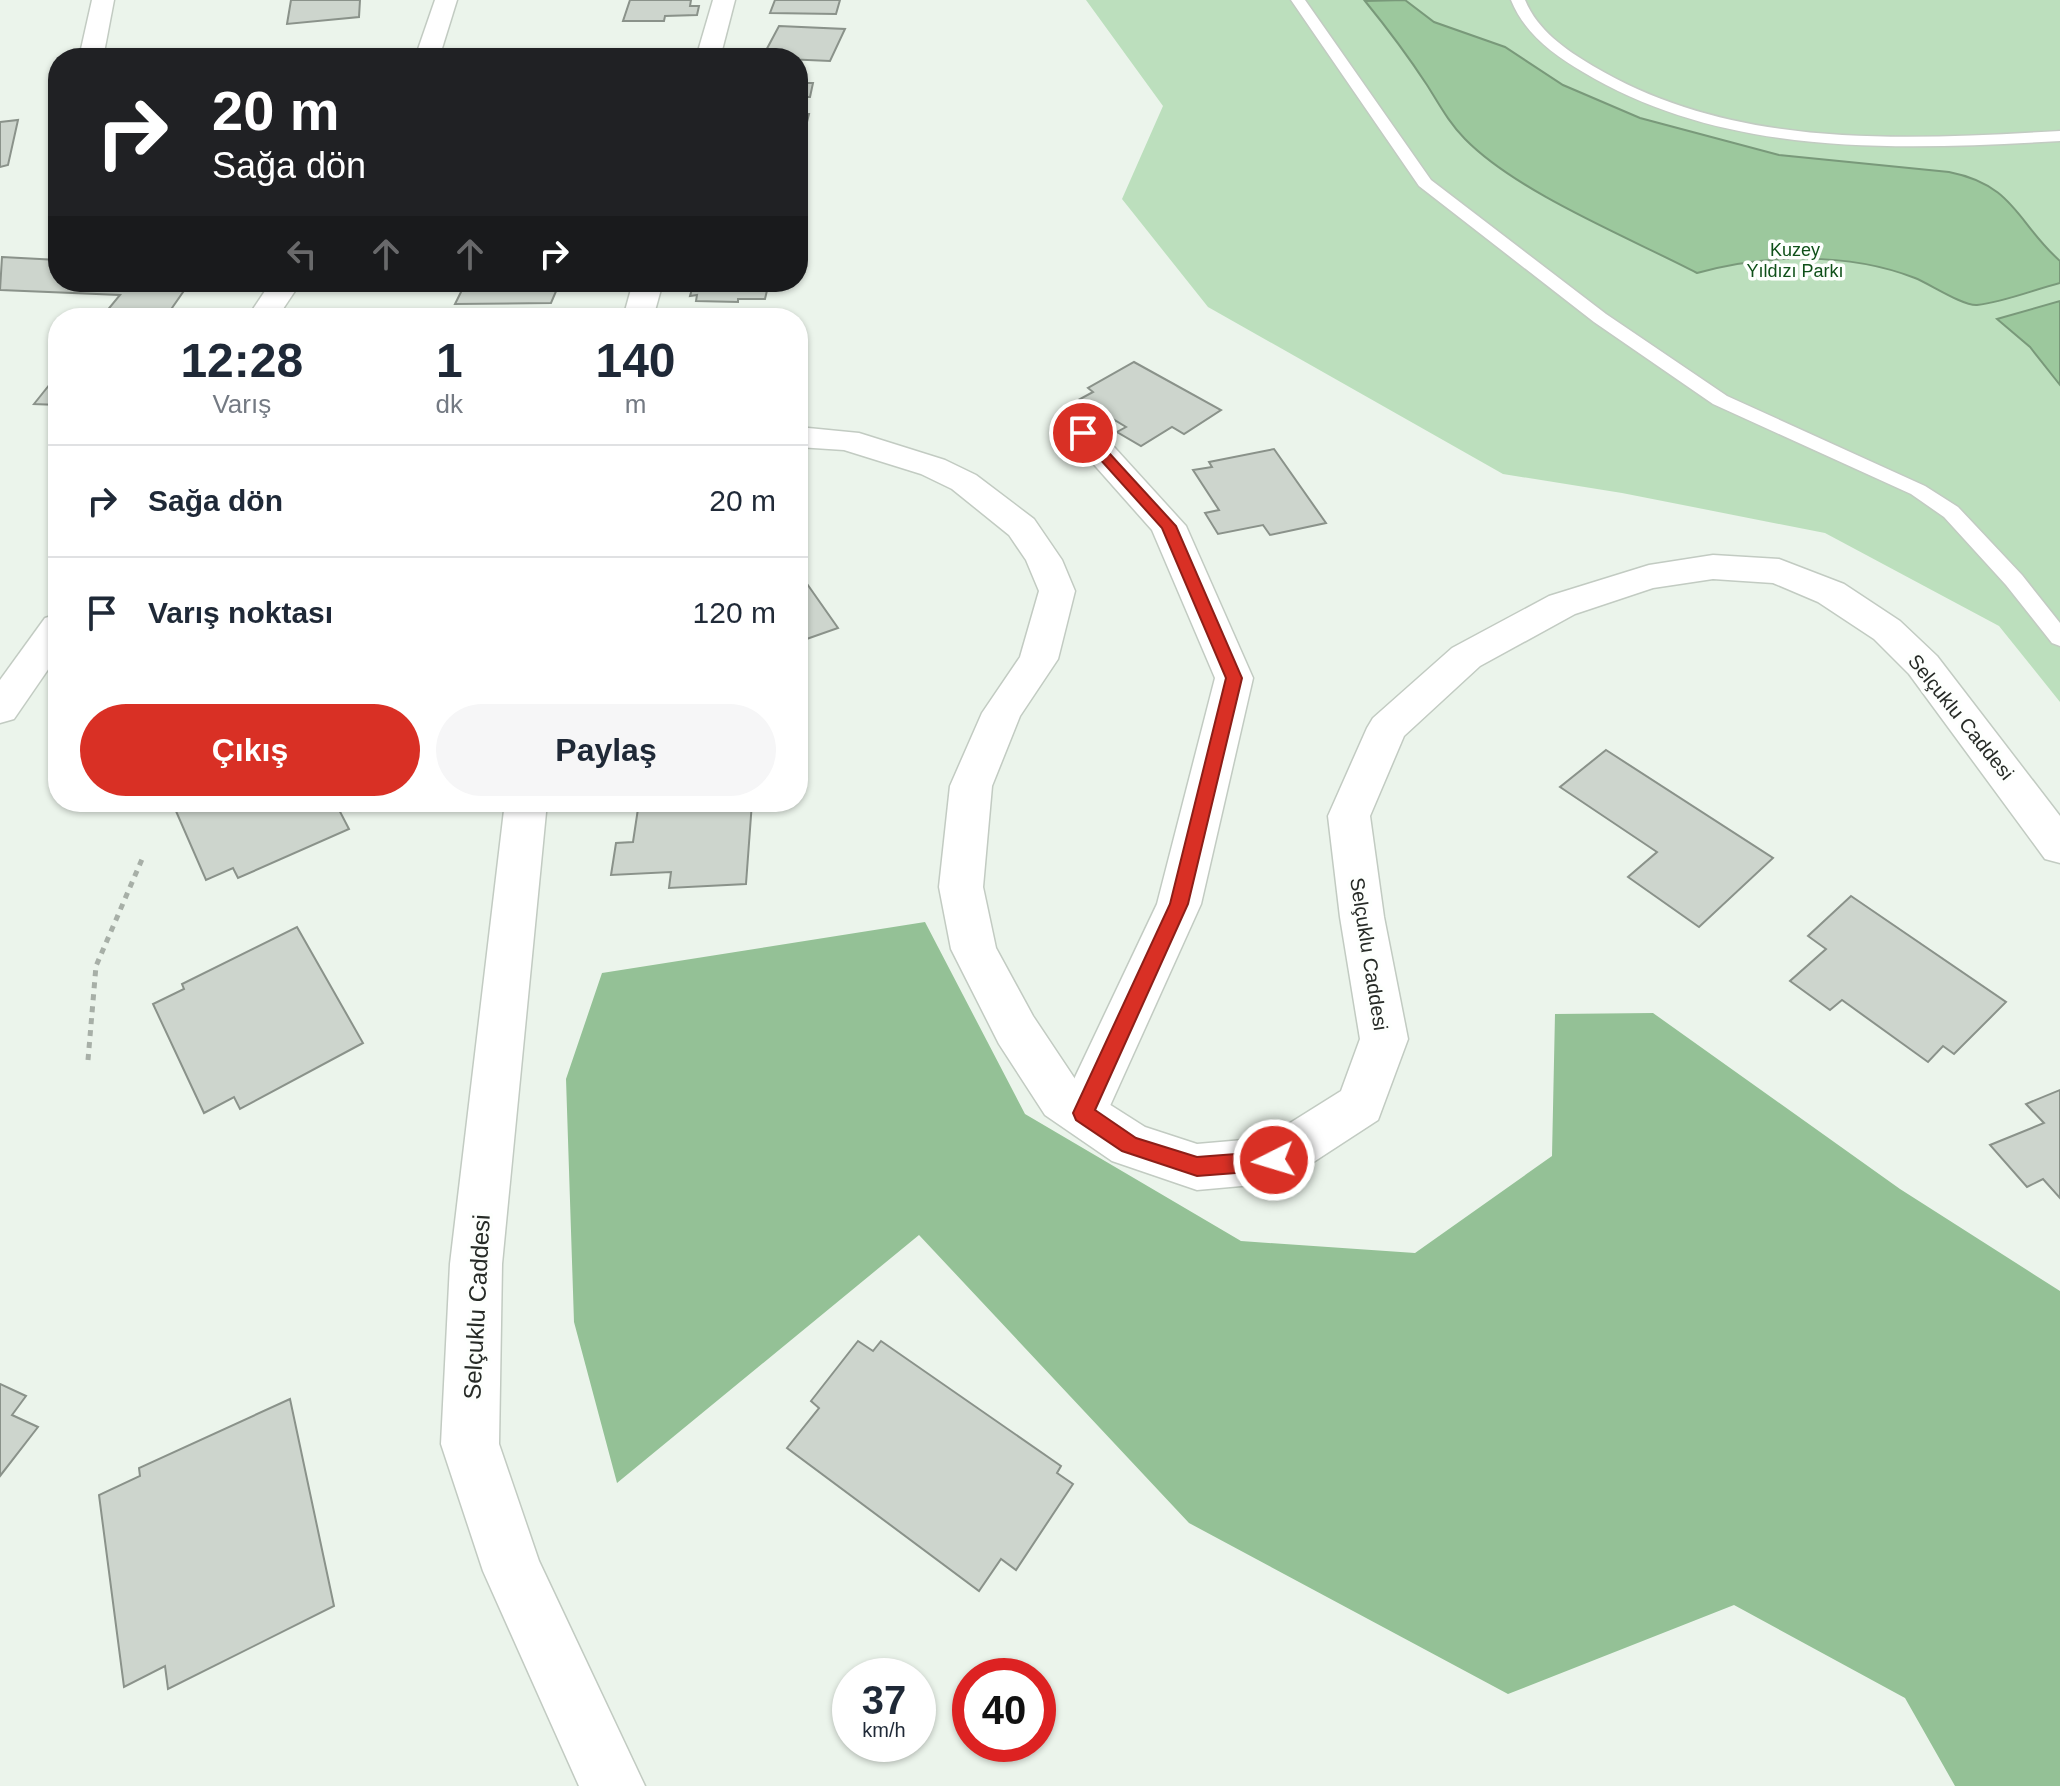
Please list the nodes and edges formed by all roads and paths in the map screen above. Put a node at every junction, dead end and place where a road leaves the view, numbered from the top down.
1 (103, 0) edge
2 (446, 0) edge
3 (724, 0) edge
4 (1298, 0) edge
5 (1518, 0) edge
6 (93, 48) edge
7 (430, 48) edge
8 (711, 48) edge
9 (2060, 136) edge
10 (2018, 139) junction
11 (2060, 156) edge
12 (1083, 433) dead end
13 (808, 438) edge
14 (2060, 638) edge
15 (48, 641) edge
16 (0, 709) edge
17 (525, 812) edge
18 (2060, 847) edge
19 (143, 857) dead end
20 (88, 1060) dead end
21 (1083, 1113) junction
22 (612, 1786) edge

1 - 6 street
2 - 7 street
3 - 8 street
4 - 14 lane
5 - 10 lane
9 - 10 lane
10 - 11 lane
12 - 21 street
13 - 21 street, Selçuklu Caddesi
15 - 16 street
17 - 22 street, Selçuklu Caddesi
18 - 21 street, Selçuklu Caddesi
19 - 20 path

